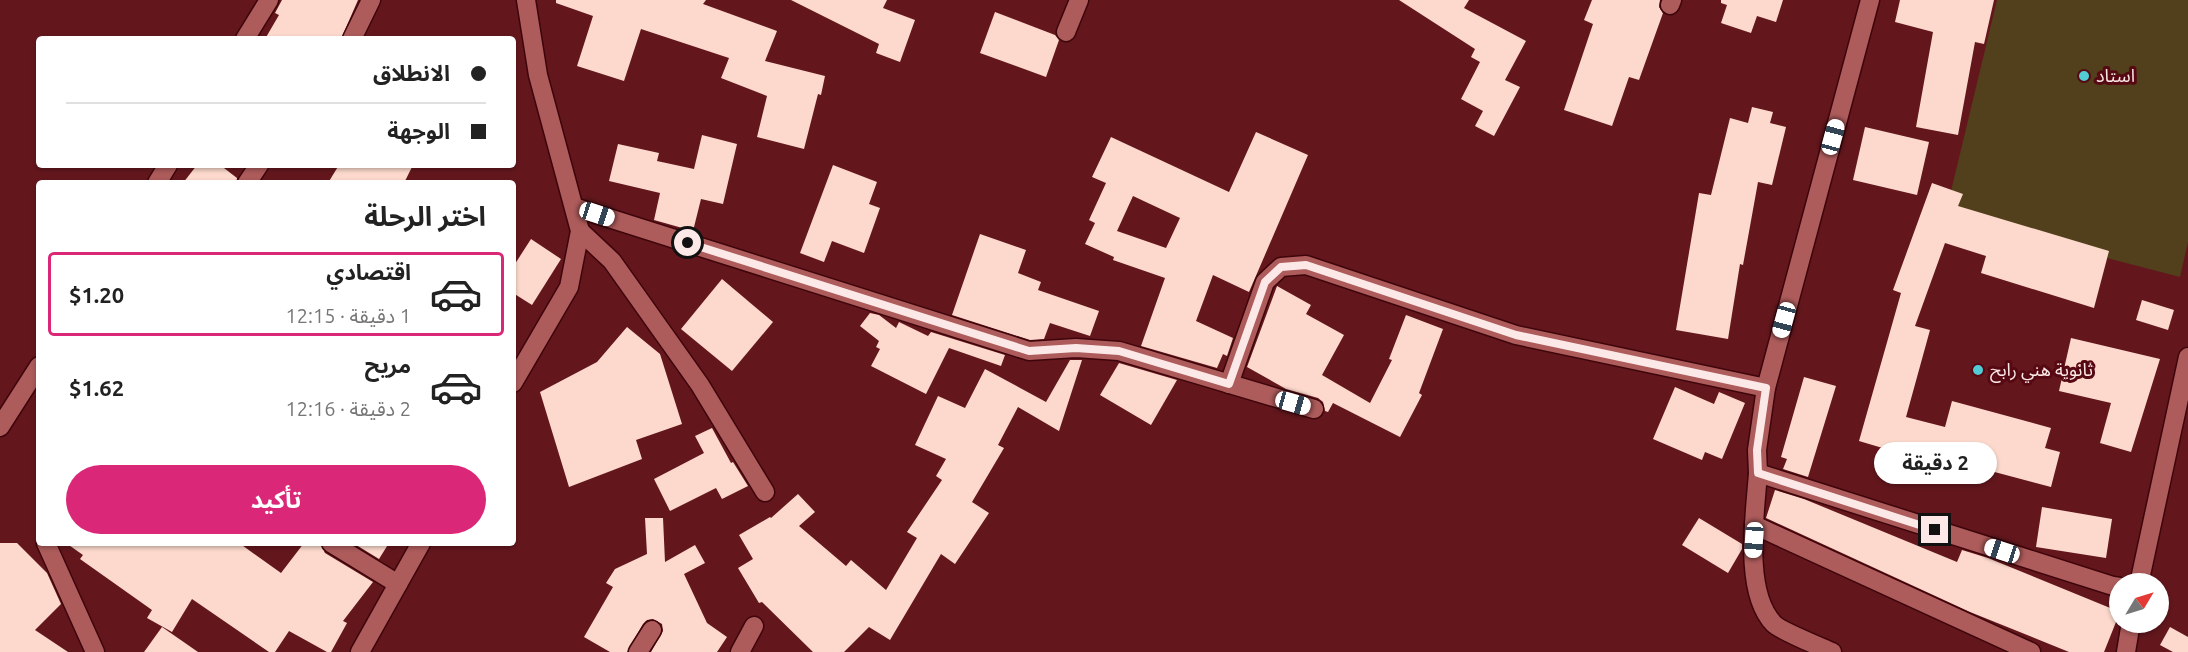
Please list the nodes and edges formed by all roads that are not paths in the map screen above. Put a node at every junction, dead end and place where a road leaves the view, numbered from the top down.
1 (269, 0) edge
2 (371, 0) edge
3 (526, 0) edge
4 (1079, 0) edge
5 (1870, 0) edge
6 (1066, 32) dead end
7 (247, 36) edge
8 (353, 36) edge
9 (574, 207) junction
10 (580, 231) junction
11 (2188, 357) edge
12 (36, 371) edge
13 (516, 377) edge
14 (1229, 384) junction
15 (1766, 388) junction
16 (1314, 409) dead end
17 (0, 427) edge
18 (1758, 473) junction
19 (765, 492) dead end
20 (1754, 525) junction
21 (47, 546) edge
22 (336, 546) edge
23 (419, 546) edge
24 (2141, 573) edge
25 (398, 584) junction
26 (2109, 585) edge
27 (754, 626) dead end
28 (652, 630) dead end
29 (2129, 633) edge
30 (95, 652) edge
31 (360, 652) edge
32 (638, 652) edge
33 (740, 652) edge
34 (1832, 652) edge
35 (2031, 652) edge
36 (2126, 652) edge

1 - 7 street
2 - 8 street
3 - 9 street
4 - 6 street
5 - 15 street
9 - 10 street
9 - 14 street
10 - 13 street
10 - 19 street
11 - 24 street
12 - 17 street
14 - 15 street
14 - 16 street
15 - 18 street
18 - 20 street
18 - 26 street
20 - 34 street
20 - 35 street
21 - 30 street
22 - 25 street
23 - 25 street
25 - 31 street
27 - 33 street
28 - 32 street
29 - 36 street

